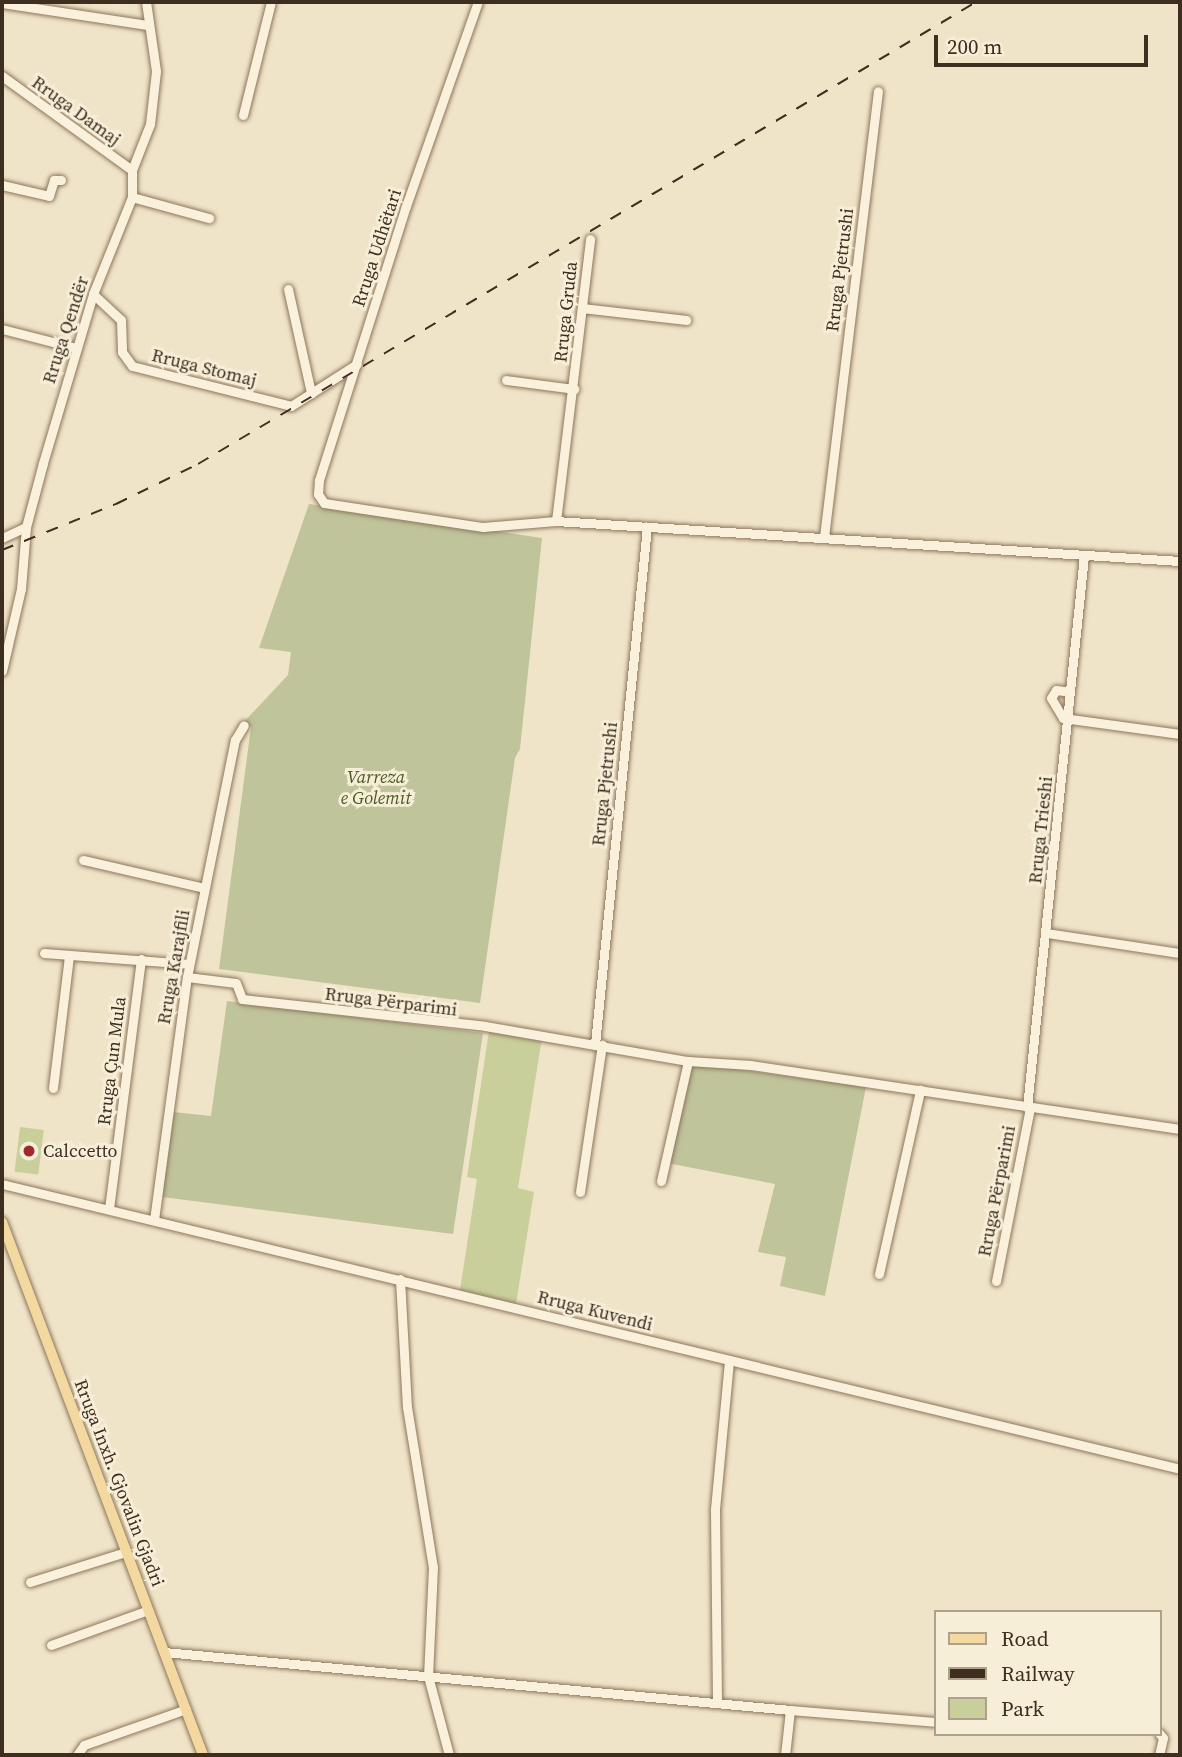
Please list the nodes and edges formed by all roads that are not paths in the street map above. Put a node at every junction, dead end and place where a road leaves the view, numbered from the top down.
1 (146, 2) edge
2 (271, 2) edge
3 (478, 2) edge
4 (2, 3) edge
5 (147, 25) junction
6 (2, 76) edge
7 (878, 91) dead end
8 (243, 114) dead end
9 (132, 170) junction
10 (61, 180) dead end
11 (2, 185) edge
12 (132, 197) junction
13 (209, 218) dead end
14 (590, 239) dead end
15 (288, 289) dead end
16 (93, 294) junction
17 (582, 308) junction
18 (685, 320) dead end
19 (2, 329) edge
20 (76, 348) junction
21 (357, 364) junction
22 (506, 380) dead end
23 (574, 389) junction
24 (311, 393) junction
25 (556, 521) junction
26 (26, 527) junction
27 (647, 527) junction
28 (824, 537) junction
29 (2, 538) edge
30 (1084, 555) junction
31 (1180, 561) edge
32 (2, 671) edge
33 (1064, 691) dead end
34 (1068, 719) junction
35 (244, 725) dead end
36 (1180, 734) edge
37 (83, 859) dead end
38 (204, 888) junction
39 (1047, 933) junction
40 (44, 953) dead end
41 (1180, 953) edge
42 (69, 955) junction
43 (141, 959) junction
44 (189, 964) junction
45 (187, 977) junction
46 (598, 1044) junction
47 (688, 1061) junction
48 (53, 1088) dead end
49 (920, 1090) junction
50 (1029, 1107) junction
51 (1180, 1129) edge
52 (661, 1181) dead end
53 (2, 1184) edge
54 (580, 1192) dead end
55 (109, 1209) junction
56 (155, 1220) junction
57 (2, 1222) edge
58 (879, 1273) dead end
59 (400, 1279) junction
60 (996, 1281) dead end
61 (729, 1361) junction
62 (1180, 1469) edge
63 (126, 1552) junction
64 (30, 1582) dead end
65 (148, 1610) junction
66 (51, 1645) dead end
67 (164, 1652) junction
68 (428, 1676) junction
69 (716, 1701) junction
70 (186, 1709) junction
71 (790, 1710) junction
72 (934, 1722) edge
73 (1161, 1736) edge
74 (77, 1755) edge
75 (203, 1755) edge
76 (449, 1755) edge
77 (785, 1755) edge
78 (1159, 1755) edge

1 - 5 street, Rruga Qendër
2 - 8 street
3 - 21 street, Rruga Udhëtari
4 - 5 street
5 - 9 street, Rruga Qendër
6 - 9 street, Rruga Damaj
7 - 28 street, Rruga Pjetrushi
9 - 12 street, Rruga Qendër
10 - 11 street
12 - 13 street
12 - 16 street, Rruga Qendër
14 - 17 street, Rruga Gruda
15 - 24 street
16 - 20 street, Rruga Qendër
16 - 24 street, Rruga Stomaj
17 - 18 street
17 - 23 street, Rruga Gruda
19 - 20 street
20 - 26 street, Rruga Qendër
21 - 24 street, Rruga Stomaj
21 - 25 street, Rruga Udhëtari
22 - 23 street, Rruga Gruda
23 - 25 street, Rruga Gruda
25 - 27 street
26 - 29 street
26 - 32 street, Rruga Qendër
27 - 28 street
27 - 46 street, Rruga Pjetrushi
28 - 30 street
30 - 31 street
30 - 34 street, Rruga Trieshi
33 - 34 street
34 - 36 street
34 - 39 street, Rruga Trieshi
35 - 38 street, Rruga Karajfili
37 - 38 street
38 - 44 street, Rruga Karajfili
39 - 41 street
39 - 50 street, Rruga Trieshi
40 - 42 street
42 - 43 street
42 - 48 street
43 - 44 street
43 - 55 street, Rruga Çun Mula
44 - 45 street, Rruga Karajfili
45 - 46 street, Rruga Përparimi
45 - 56 street, Rruga Karajfili
46 - 47 street, Rruga Përparimi
46 - 54 street
47 - 49 street, Rruga Përparimi
47 - 52 street
49 - 50 street, Rruga Përparimi
49 - 58 street
50 - 51 street, Rruga Përparimi
50 - 60 street, Rruga Përparimi
53 - 55 street, Rruga Kuvendi
55 - 56 street, Rruga Kuvendi
56 - 59 street, Rruga Kuvendi
57 - 63 main road, Rruga Inxh. Gjovalin Gjadri
59 - 61 street, Rruga Kuvendi
59 - 68 street
61 - 62 street, Rruga Kuvendi
61 - 69 street
63 - 64 street
63 - 65 main road, Rruga Inxh. Gjovalin Gjadri
65 - 66 street
65 - 67 main road, Rruga Inxh. Gjovalin Gjadri
67 - 68 street
67 - 70 main road, Rruga Inxh. Gjovalin Gjadri
68 - 69 street
68 - 76 street
69 - 71 street
70 - 74 street
70 - 75 main road, Rruga Inxh. Gjovalin Gjadri
71 - 72 street
71 - 77 street
73 - 78 street

